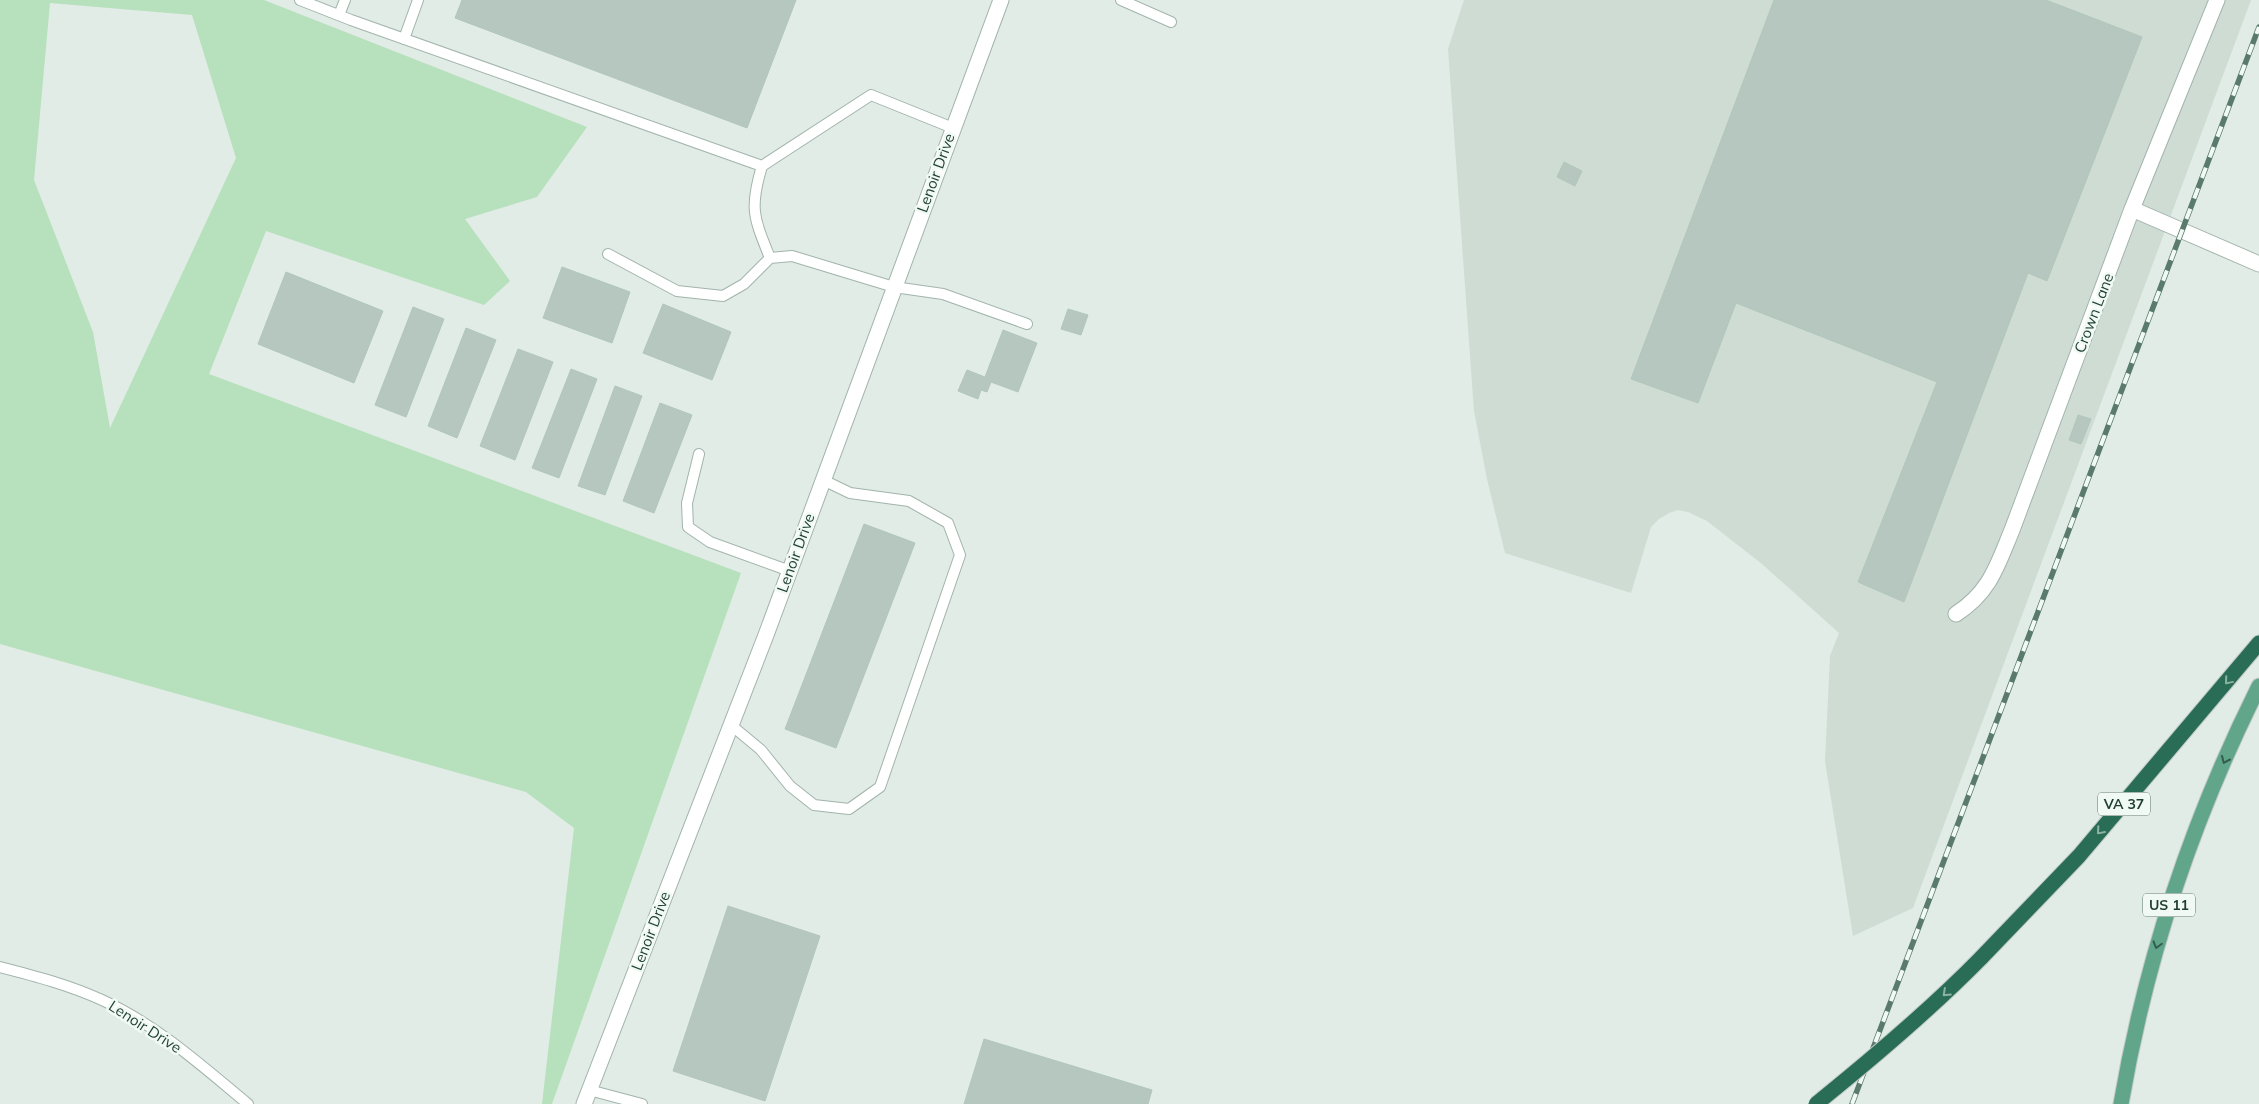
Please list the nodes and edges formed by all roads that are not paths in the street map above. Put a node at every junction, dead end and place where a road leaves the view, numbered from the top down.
1 (300, 0) edge
2 (345, 0) edge
3 (418, 0) edge
4 (1001, 0) edge
5 (1121, 0) edge
6 (2216, 0) edge
7 (338, 16) junction
8 (1171, 22) dead end
9 (404, 39) junction
10 (953, 128) junction
11 (762, 166) junction
12 (2132, 209) junction
13 (608, 254) dead end
14 (770, 258) junction
15 (2259, 264) edge
16 (894, 287) junction
17 (1027, 324) dead end
18 (699, 454) dead end
19 (823, 480) junction
20 (790, 571) junction
21 (1956, 614) dead end
22 (2259, 643) edge
23 (2259, 686) edge
24 (731, 725) junction
25 (0, 967) edge
26 (587, 1097) edge
27 (248, 1104) edge
28 (642, 1104) edge
29 (1816, 1104) edge
30 (2121, 1104) edge

1 - 7 lane
2 - 7 lane
3 - 9 lane
4 - 10 street, Lenoir Drive
5 - 8 lane
6 - 12 street, Crown Lane
7 - 9 lane
9 - 11 lane
10 - 11 lane
10 - 16 street, Lenoir Drive
11 - 14 lane
12 - 15 street
12 - 21 street, Crown Lane
13 - 14 lane
14 - 16 lane
16 - 17 lane
16 - 19 street, Lenoir Drive
18 - 20 lane
19 - 20 street, Lenoir Drive
19 - 24 lane
20 - 24 street, Lenoir Drive
22 -> 29 highway, VA 37, bridge
23 -> 30 main road, US 11
24 - 26 street, Lenoir Drive
25 - 27 lane, Lenoir Drive
26 - 28 lane

